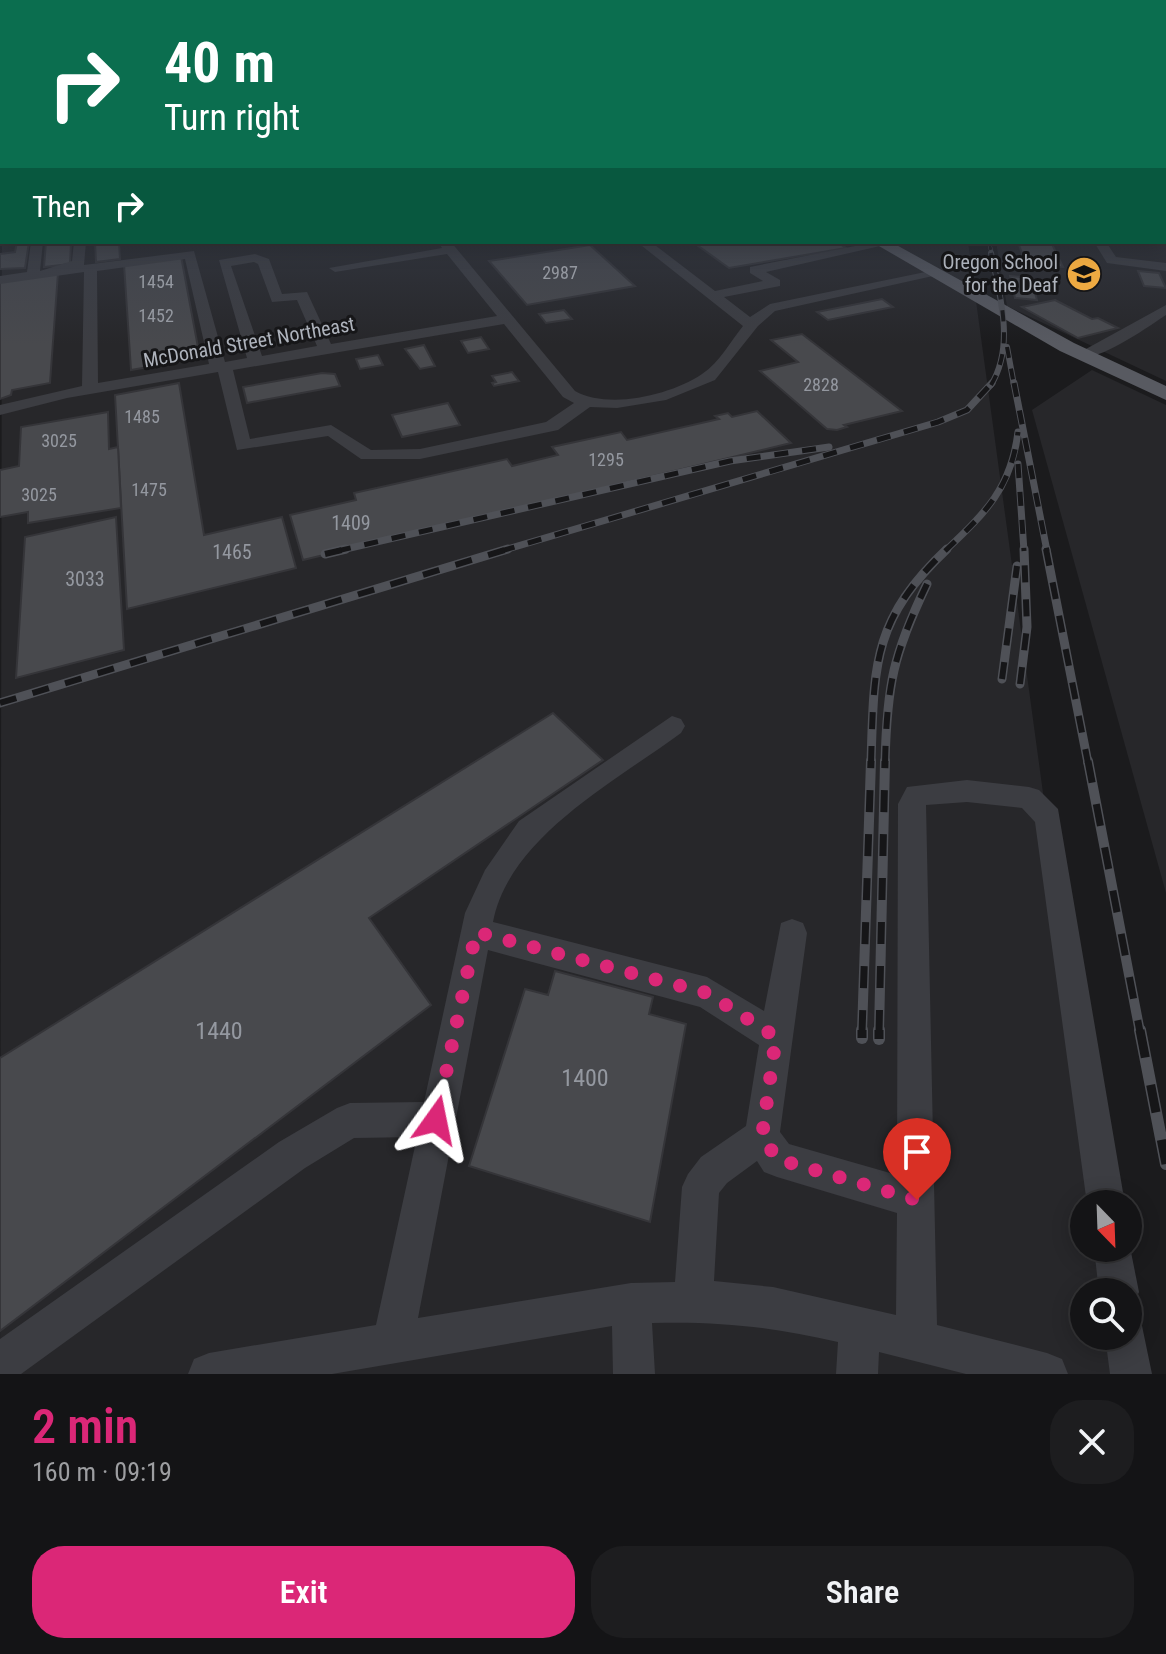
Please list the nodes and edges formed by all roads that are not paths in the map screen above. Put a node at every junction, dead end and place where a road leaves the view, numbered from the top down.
1 (37, 244) edge
2 (80, 244) edge
3 (646, 244) edge
4 (877, 244) edge
5 (884, 244) edge
6 (1101, 244) edge
7 (447, 246) edge
8 (91, 267) junction
9 (1166, 267) edge
10 (335, 268) dead end
11 (33, 271) junction
12 (935, 274) junction
13 (0, 277) edge
14 (775, 283) junction
15 (711, 296) junction
16 (802, 300) junction
17 (1166, 309) edge
18 (506, 319) junction
19 (751, 325) junction
20 (306, 333) junction
21 (326, 349) junction
22 (298, 354) junction
23 (1083, 355) junction
24 (256, 361) junction
25 (221, 367) junction
26 (90, 389) junction
27 (1166, 394) edge
28 (585, 403) junction
29 (0, 410) edge
30 (672, 726) dead end
31 (476, 932) junction
32 (792, 933) dead end
33 (776, 1037) junction
34 (436, 1120) junction
35 (762, 1136) junction
36 (1104, 1190) edge
37 (917, 1200) junction
38 (693, 1301) junction
39 (631, 1303) junction
40 (859, 1326) junction
41 (917, 1341) junction
42 (393, 1343) junction
43 (1128, 1350) edge
44 (0, 1364) edge
45 (209, 1374) edge
46 (634, 1374) edge
47 (857, 1374) edge
48 (1047, 1374) edge
49 (1131, 1374) edge

1 - 11 street
2 - 11 street
3 - 15 street
4 - 14 street
5 - 12 main road
6 - 9 street
7 - 10 street
7 - 18 street
8 - 13 street
8 - 25 street
8 - 26 street
11 - 13 street
12 - 16 street
12 - 23 main road
14 - 15 street
14 - 16 street
15 - 19 street
16 - 19 street
17 - 23 street
18 - 21 street, McDonald Street Northeast
18 - 28 street
19 - 28 street
20 - 21 street
20 - 22 street
20 - 24 street
21 - 22 street, McDonald Street Northeast
22 - 24 street, McDonald Street Northeast
23 - 27 main road
24 - 25 street, McDonald Street Northeast
25 - 26 street, McDonald Street Northeast
25 - 28 street
26 - 29 street, McDonald Street Northeast
30 - 31 street
31 - 33 street
31 - 34 street
32 - 33 street
33 - 35 street
34 - 42 street
34 - 44 street
35 - 37 street
35 - 38 street
36 - 37 street
37 - 41 street
38 - 39 street
38 - 40 street
39 - 42 street
39 - 46 street
40 - 41 street
40 - 47 street
41 - 48 street
42 - 45 street
43 - 49 street

